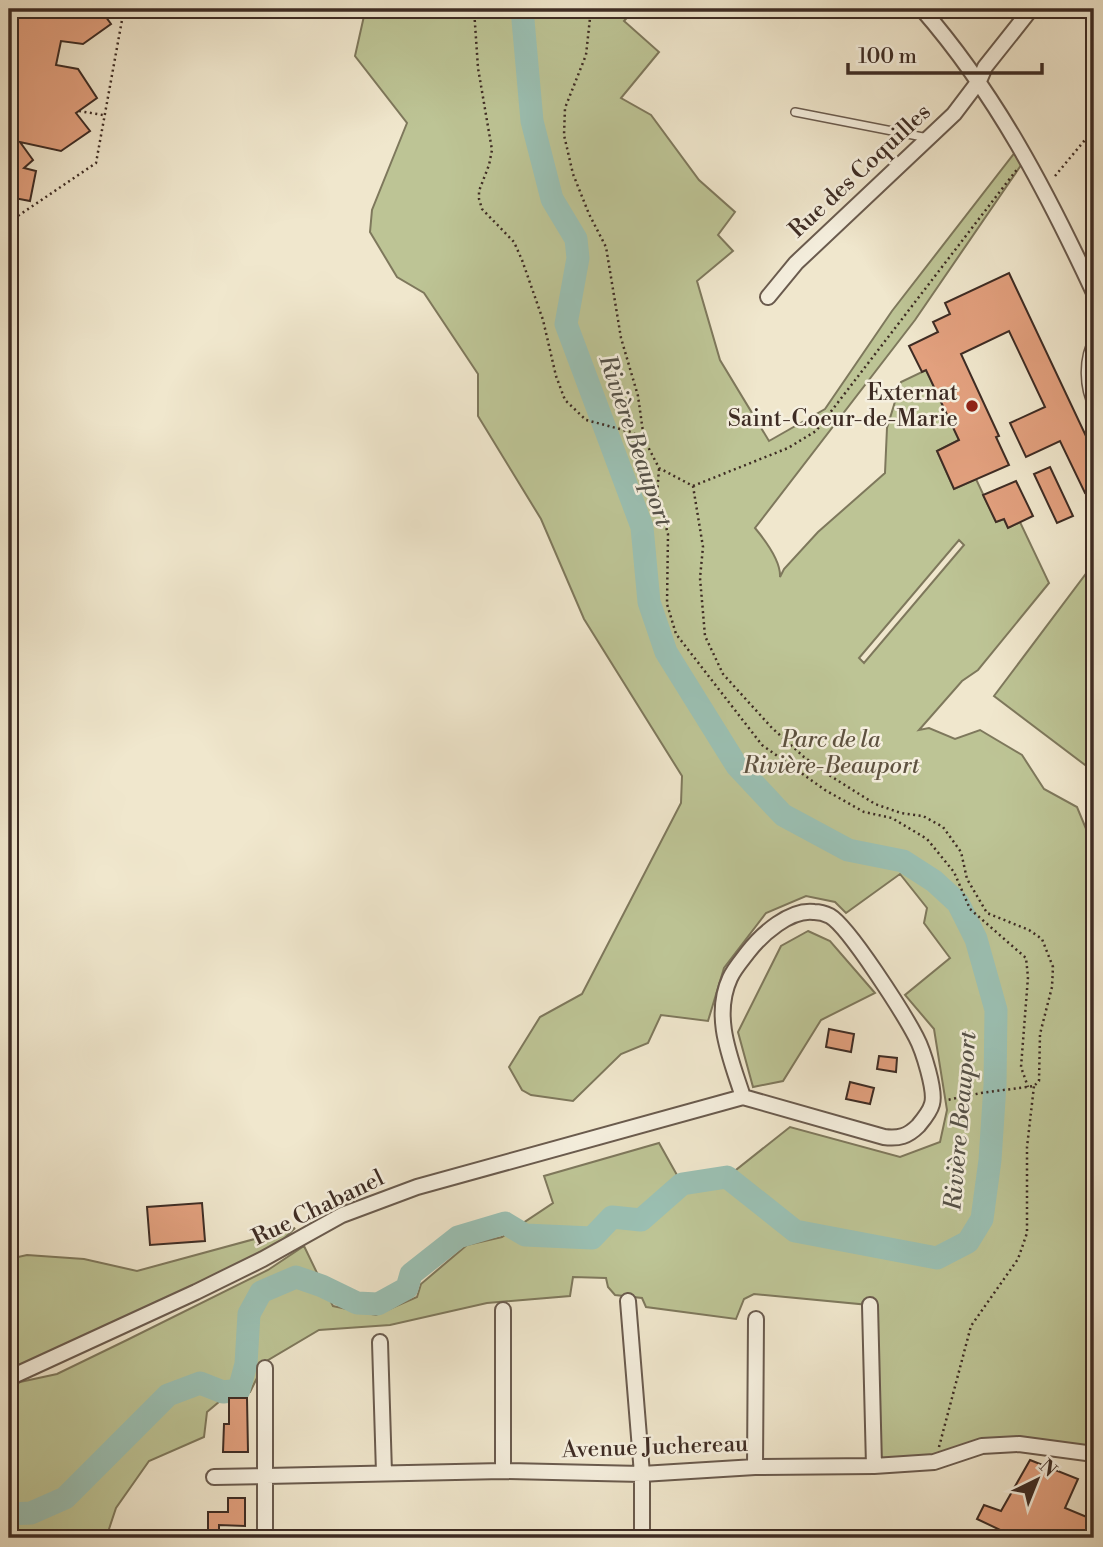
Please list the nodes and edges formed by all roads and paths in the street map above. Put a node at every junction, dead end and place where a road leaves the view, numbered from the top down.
1 (122, 9) edge
2 (474, 9) edge
3 (591, 9) edge
4 (922, 9) edge
5 (1031, 9) edge
6 (979, 81) junction
7 (79, 110) dead end
8 (795, 112) dead end
9 (104, 115) junction
10 (1094, 129) edge
11 (928, 138) junction
12 (1026, 158) junction
13 (1055, 176) dead end
14 (9, 222) edge
15 (1094, 293) edge
16 (768, 297) dead end
17 (1094, 338) edge
18 (1094, 409) edge
19 (644, 439) junction
20 (659, 468) junction
21 (693, 486) junction
22 (1034, 1086) junction
23 (1028, 1087) junction
24 (743, 1097) junction
25 (933, 1103) junction
26 (628, 1301) dead end
27 (870, 1305) dead end
28 (503, 1310) dead end
29 (755, 1319) dead end
30 (380, 1342) dead end
31 (265, 1368) dead end
32 (9, 1378) edge
33 (1094, 1454) edge
34 (934, 1462) junction
35 (874, 1466) junction
36 (755, 1467) junction
37 (503, 1471) junction
38 (384, 1473) junction
39 (642, 1474) junction
40 (265, 1476) junction
41 (214, 1477) dead end
42 (265, 1538) edge
43 (642, 1538) edge

1 - 9 path
2 - 19 path
3 - 19 path
4 - 6 street
5 - 6 street, Rue des Coquilles
6 - 11 street, Rue des Coquilles
6 - 12 street
7 - 9 path
8 - 11 lane
9 - 14 path
10 - 13 path
11 - 16 street, Rue des Coquilles
12 - 15 street
12 - 21 path
17 - 18 lane
19 - 20 path
20 - 21 path
20 - 23 path
21 - 22 path
22 - 23 path
22 - 34 path
23 - 25 path
24 - 25 street
24 - 25 street
24 - 32 street, Rue Chabanel
26 - 39 street
27 - 35 street
28 - 37 street
29 - 36 street
30 - 38 street
31 - 40 street
33 - 34 street, Avenue Juchereau
34 - 35 street, Avenue Juchereau
35 - 36 street, Avenue Juchereau
36 - 39 street, Avenue Juchereau
37 - 38 street, Avenue Juchereau
37 - 39 street, Avenue Juchereau
38 - 40 street, Avenue Juchereau
39 - 43 street
40 - 41 street, Avenue Juchereau
40 - 42 street

